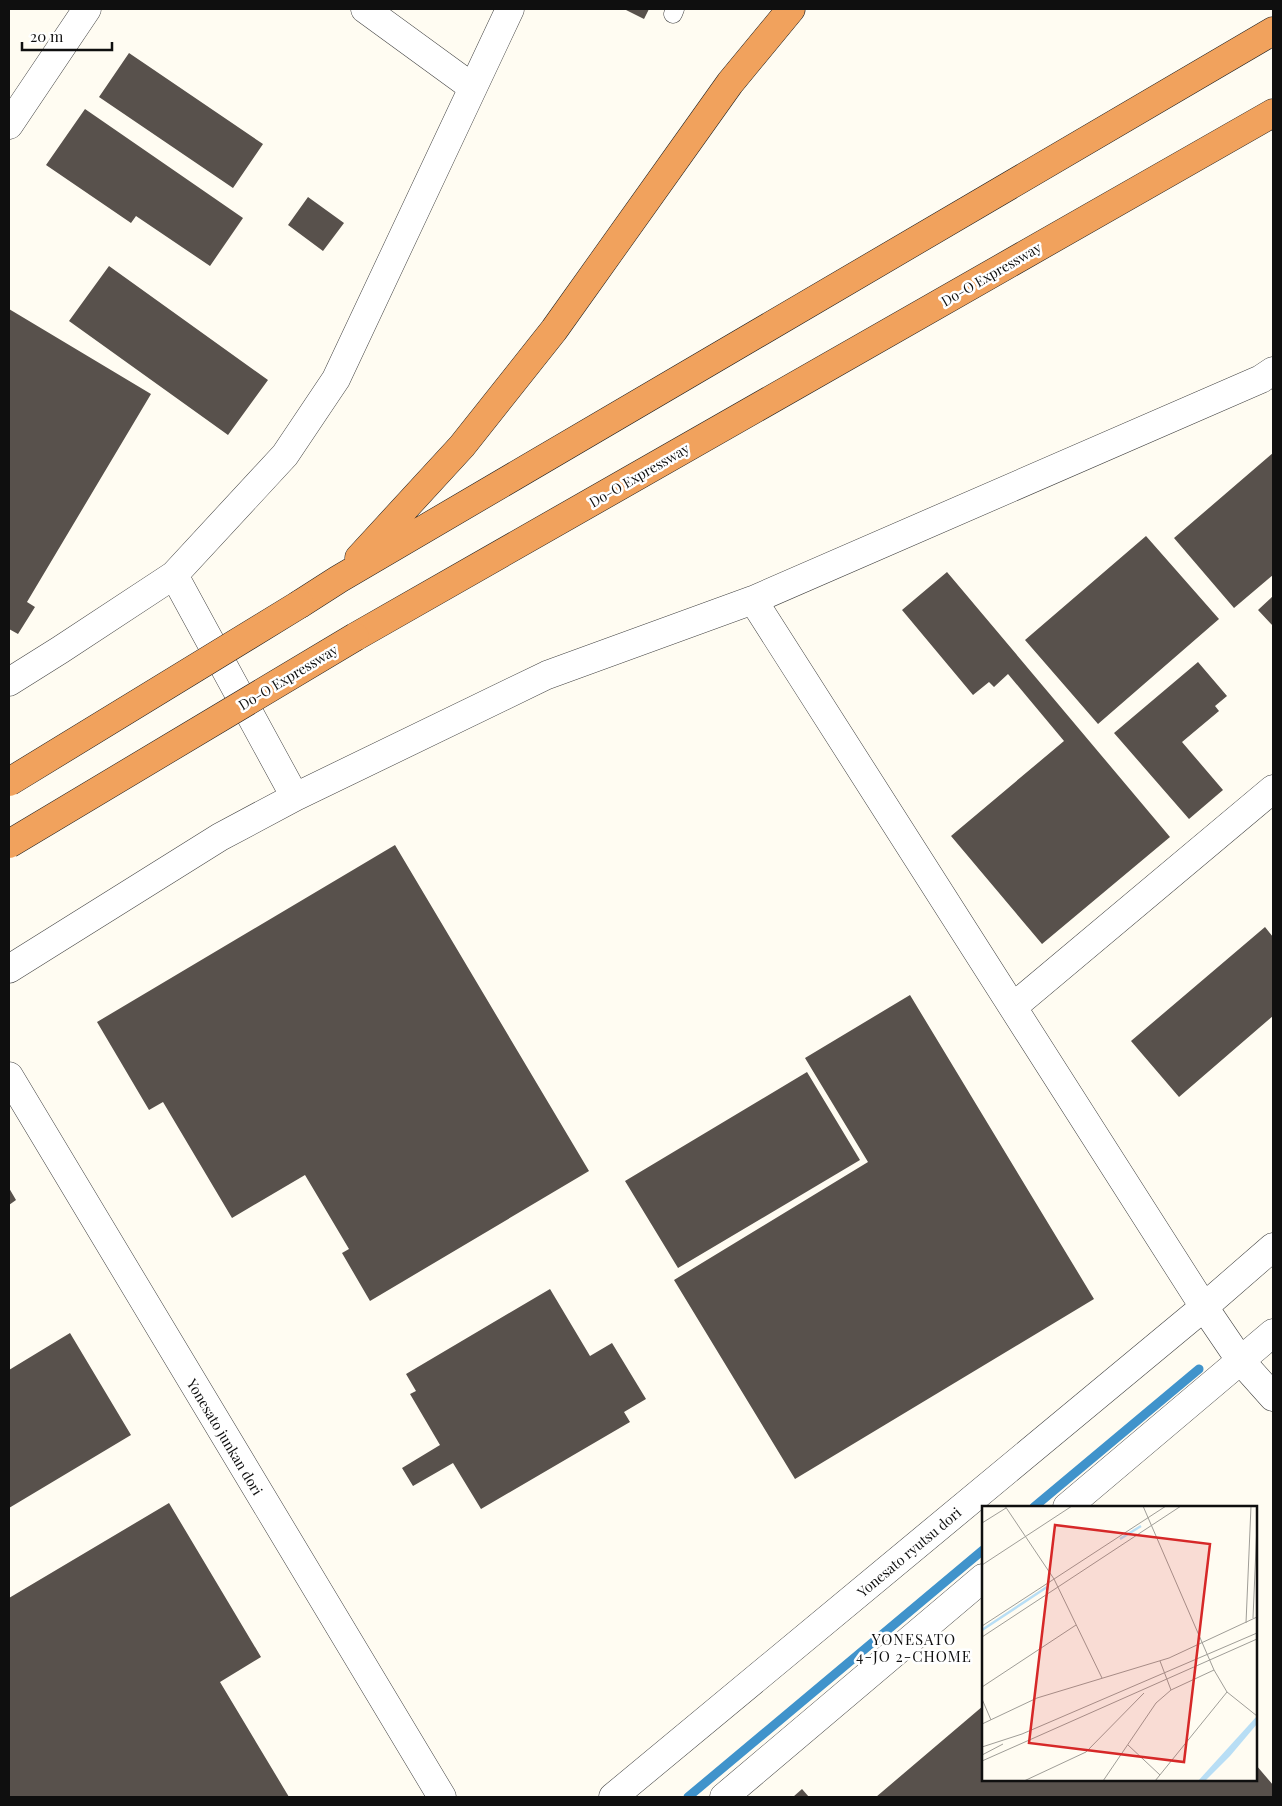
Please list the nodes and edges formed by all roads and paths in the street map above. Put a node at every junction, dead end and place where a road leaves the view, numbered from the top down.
1 (87, 9) edge
2 (365, 9) edge
3 (510, 9) edge
4 (791, 9) edge
5 (1273, 31) edge
6 (472, 87) junction
7 (1273, 113) edge
8 (9, 124) edge
9 (1273, 371) edge
10 (174, 575) junction
11 (339, 579) junction
12 (753, 600) junction
13 (9, 682) edge
14 (9, 782) edge
15 (1273, 788) edge
16 (295, 797) junction
17 (9, 844) edge
18 (9, 969) edge
19 (1013, 1008) junction
20 (9, 1076) edge
21 (1273, 1247) edge
22 (1204, 1307) junction
23 (1273, 1332) edge
24 (1240, 1360) junction
25 (1273, 1397) edge
26 (1067, 1506) edge
27 (982, 1579) edge
28 (442, 1797) edge
29 (613, 1797) edge
30 (724, 1797) edge

1 - 8 street
2 - 6 street
3 - 6 street
4 - 11 highway
5 - 11 highway
6 - 10 street
7 - 17 highway, Do-O Expressway, bridge
9 - 12 street
10 - 13 street
10 - 16 street
11 - 14 highway, bridge
12 - 16 street
12 - 19 street
15 - 19 street
16 - 18 street
19 - 22 street
20 - 28 street, Yonesato junkan dori
21 - 22 street, Yonesato ryutsu dori
22 - 24 street
22 - 29 street, Yonesato ryutsu dori
23 - 24 street
24 - 25 street
24 - 26 street
27 - 30 street

